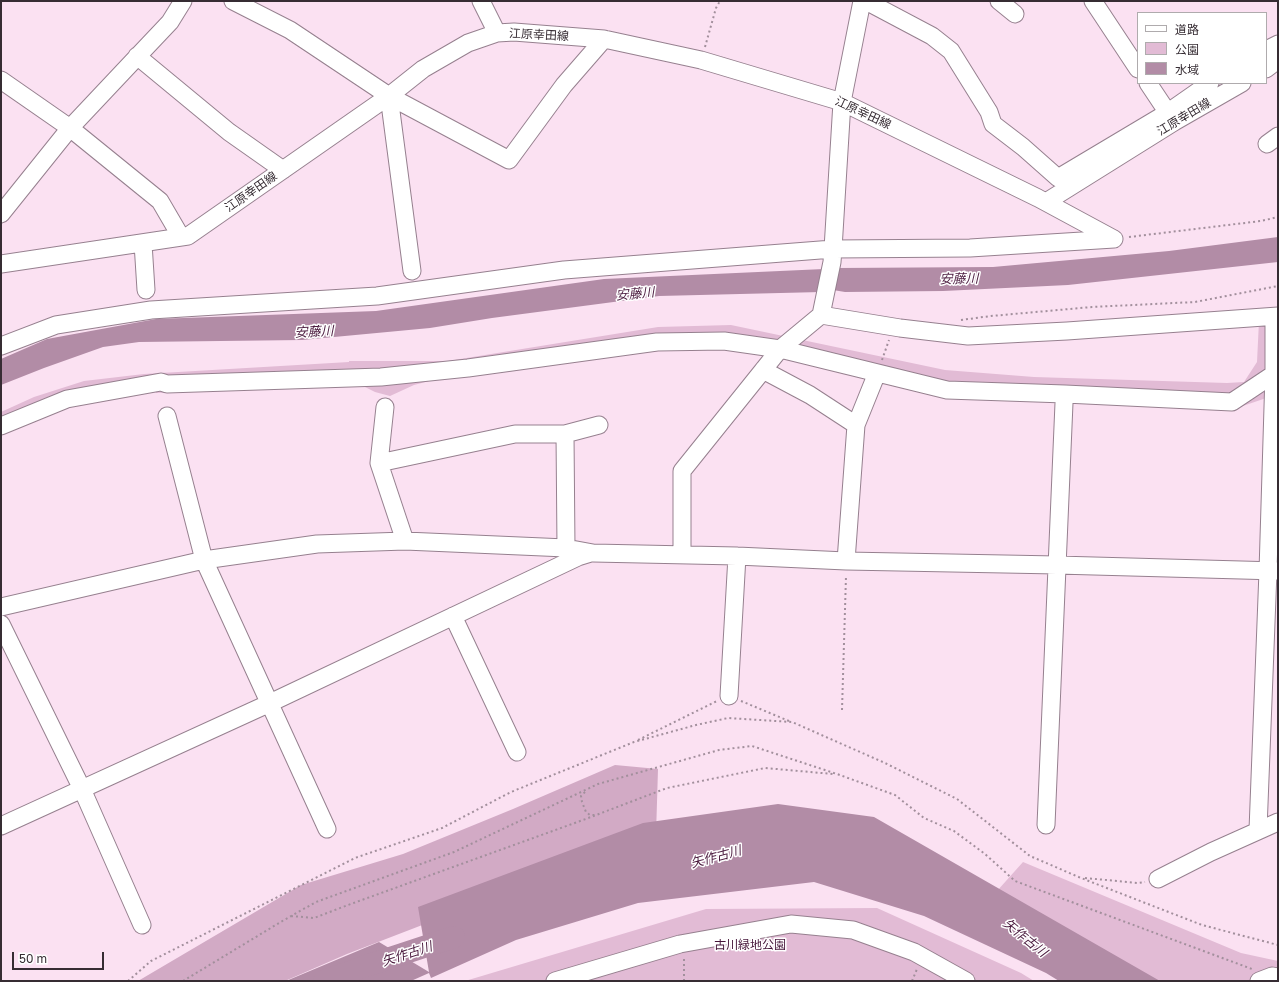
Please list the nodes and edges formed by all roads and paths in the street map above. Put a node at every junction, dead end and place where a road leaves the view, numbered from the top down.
1 (183, 1) edge
2 (233, 1) edge
3 (481, 1) edge
4 (720, 1) edge
5 (862, 1) edge
6 (866, 1) edge
7 (999, 1) edge
8 (1093, 1) edge
9 (1015, 14) dead end
10 (497, 33) junction
11 (604, 39) junction
12 (1278, 44) edge
13 (1267, 50) edge
14 (138, 56) junction
15 (701, 60) junction
16 (1278, 60) edge
17 (1137, 67) edge
18 (1267, 67) edge
19 (1, 80) edge
20 (1149, 84) edge
21 (1209, 84) edge
22 (1238, 84) edge
23 (1221, 88) edge
24 (389, 96) junction
25 (842, 102) junction
26 (1171, 118) junction
27 (70, 128) junction
28 (283, 170) junction
29 (1042, 200) junction
30 (1, 214) edge
31 (1278, 217) edge
32 (181, 238) junction
33 (1114, 239) junction
34 (143, 243) junction
35 (832, 256) junction
36 (1, 264) edge
37 (412, 271) dead end
38 (1278, 286) edge
39 (146, 290) dead end
40 (821, 315) junction
41 (1276, 316) edge
42 (960, 320) dead end
43 (893, 327) junction
44 (1, 346) edge
45 (780, 349) junction
46 (763, 370) junction
47 (877, 373) junction
48 (1274, 374) junction
49 (1064, 403) dead end
50 (385, 407) dead end
51 (167, 416) dead end
52 (599, 425) dead end
53 (856, 425) junction
54 (1, 426) edge
55 (565, 434) junction
56 (379, 462) junction
57 (405, 542) junction
58 (566, 548) junction
59 (593, 552) junction
60 (682, 555) junction
61 (737, 556) junction
62 (204, 560) junction
63 (846, 561) junction
64 (1057, 565) junction
65 (1273, 571) edge
66 (1, 607) edge
67 (453, 616) junction
68 (1, 624) edge
69 (729, 696) junction
70 (270, 703) junction
71 (842, 710) dead end
72 (792, 722) junction
73 (634, 742) junction
74 (517, 752) dead end
75 (837, 774) junction
76 (82, 789) junction
77 (589, 789) junction
78 (598, 815) junction
79 (1278, 822) edge
80 (1046, 825) dead end
81 (1, 826) edge
82 (327, 829) dead end
83 (1258, 830) junction
84 (1081, 878) junction
85 (1158, 880) joint
86 (290, 916) junction
87 (142, 925) dead end
88 (684, 943) junction
89 (1278, 944) edge
90 (1270, 978) edge
91 (128, 981) edge
92 (183, 981) edge
93 (555, 981) edge
94 (684, 981) edge
95 (966, 981) edge

1 - 14 street
2 - 24 street
3 - 10 street
4 - 15 path
5 - 25 street
6 - 26 street
7 - 9 street
8 - 17 street
10 - 11 street, 江原幸田線
10 - 24 street, 江原幸田線
11 - 15 street, 江原幸田線
11 - 24 street
12 - 13 street
14 - 27 street
14 - 28 street
15 - 25 street, 江原幸田線
16 - 18 street
19 - 27 street
20 - 26 street
21 - 26 street
22 - 23 street, 江原幸田線
23 - 26 street, 江原幸田線
24 - 28 street, 江原幸田線
24 - 37 street
25 - 29 street, 江原幸田線
25 - 35 street
26 - 29 street, 江原幸田線
27 - 30 street
27 - 32 street
28 - 32 street, 江原幸田線
29 - 33 street
31 - 33 path
32 - 34 street, 江原幸田線
33 - 35 street
34 - 36 street, 江原幸田線
34 - 39 street
35 - 40 street
35 - 44 street
38 - 42 path
40 - 43 street
40 - 45 street
41 - 43 street
41 - 48 street
43 - 47 path
45 - 46 street
45 - 47 street
45 - 54 street
46 - 53 street
46 - 60 street
47 - 48 street
47 - 53 street
48 - 65 street
49 - 64 street
50 - 56 street
51 - 62 street
52 - 55 street
53 - 63 street
55 - 56 street
55 - 58 street
56 - 57 street
57 - 58 street
57 - 62 street
58 - 59 street
59 - 60 street
59 - 67 street
60 - 61 street
61 - 63 street
61 - 69 street
62 - 66 street
62 - 70 street
63 - 64 street
63 - 71 path
64 - 65 street
64 - 80 street
65 - 83 street
67 - 70 street
67 - 74 street
68 - 76 street
69 - 72 path
69 - 73 path
70 - 76 street
70 - 82 street
72 - 73 path
72 - 84 path
73 - 91 path
75 - 77 path
75 - 78 path
75 - 90 path
76 - 81 street
76 - 87 street
77 - 78 path
77 - 86 path
78 - 86 path
79 - 83 street
83 - 85 street
84 - 85 path
84 - 89 path
86 - 92 path
88 - 93 street
88 - 94 path
88 - 95 street

